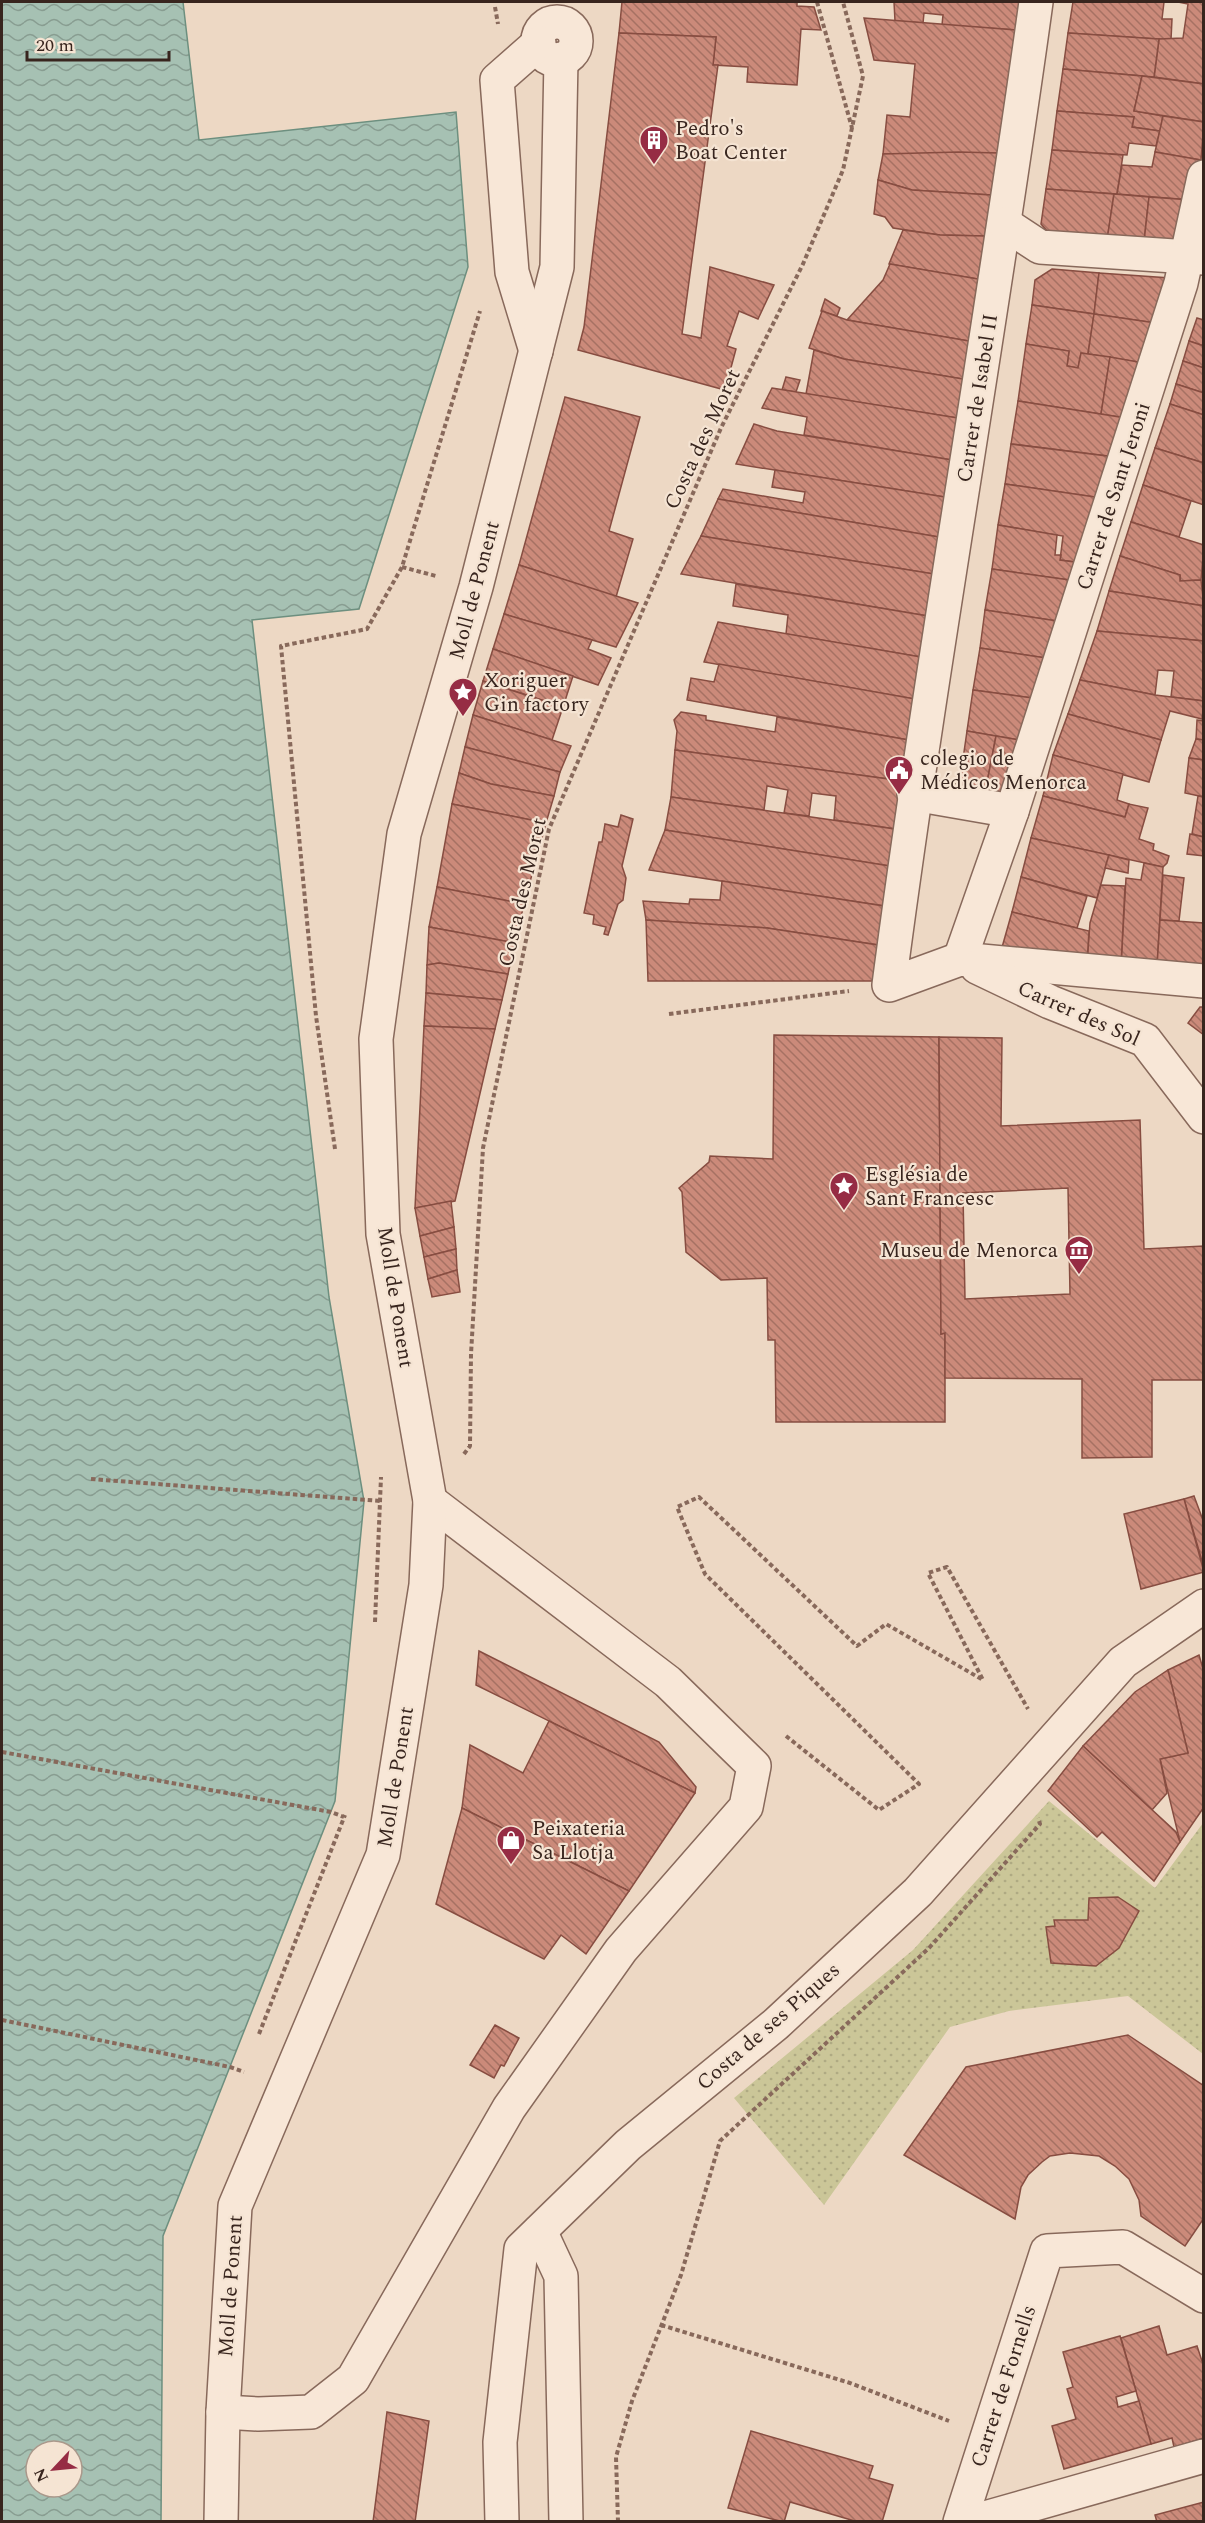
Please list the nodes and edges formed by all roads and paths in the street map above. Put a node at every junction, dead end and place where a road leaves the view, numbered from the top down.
1 (817, 2) edge
2 (843, 2) edge
3 (1036, 2) edge
4 (495, 6) dead end
5 (564, 12) edge
6 (550, 51) junction
7 (506, 73) junction
8 (853, 130) junction
9 (1203, 177) edge
10 (1005, 224) junction
11 (1195, 257) edge
12 (482, 304) dead end
13 (536, 351) junction
14 (914, 794) junction
15 (1012, 811) junction
16 (960, 958) junction
17 (1203, 981) edge
18 (889, 985) junction
19 (669, 1014) dead end
20 (1203, 1117) edge
21 (336, 1157) dead end
22 (471, 1354) dead end
23 (381, 1474) dead end
24 (91, 1479) dead end
25 (381, 1501) junction
26 (430, 1501) junction
27 (1203, 1606) edge
28 (375, 1629) dead end
29 (776, 1729) dead end
30 (1048, 1746) junction
31 (2, 1752) edge
32 (348, 1806) dead end
33 (344, 1817) junction
34 (929, 1948) dead end
35 (2, 2020) edge
36 (257, 2039) dead end
37 (248, 2061) dead end
38 (244, 2072) junction
39 (241, 2083) dead end
40 (540, 2231) junction
41 (1203, 2296) edge
42 (661, 2325) junction
43 (223, 2412) junction
44 (950, 2421) dead end
45 (1203, 2456) edge
46 (221, 2522) edge
47 (502, 2522) edge
48 (566, 2522) edge
49 (618, 2522) edge
50 (960, 2522) edge
51 (971, 2522) edge

1 - 8 path
2 - 8 path, Costa des Moret
3 - 10 street, Carrer de Isabel II
4 - 7 path
5 - 6 street
6 - 7 street
6 - 13 street, Moll de Ponent
7 - 13 street
8 - 22 path, Costa des Moret
9 - 11 street, Carrer de Sant Jeroni
10 - 11 street
10 - 14 street, Carrer de Isabel II
11 - 15 street, Carrer de Sant Jeroni
12 - 21 path
13 - 26 street, Moll de Ponent
14 - 15 street
14 - 18 street, Carrer de Isabel II
15 - 16 street, Carrer de Sant Jeroni
16 - 17 street
16 - 18 street
16 - 20 street, Carrer des Sol
18 - 19 path
23 - 25 path
24 - 25 path
25 - 28 path
26 - 43 street, Moll de Ponent
26 - 43 street
27 - 30 street, Costa de ses Piques
29 - 30 path
30 - 40 street, Costa de ses Piques
31 - 33 path
32 - 33 path
33 - 36 path
34 - 42 path
35 - 38 path
37 - 38 path
38 - 39 path
40 - 47 street, Costa de ses Piques
40 - 48 street
41 - 50 street, Carrer de Fornells
42 - 44 path
42 - 49 path
43 - 46 street, Moll de Ponent
45 - 51 street

